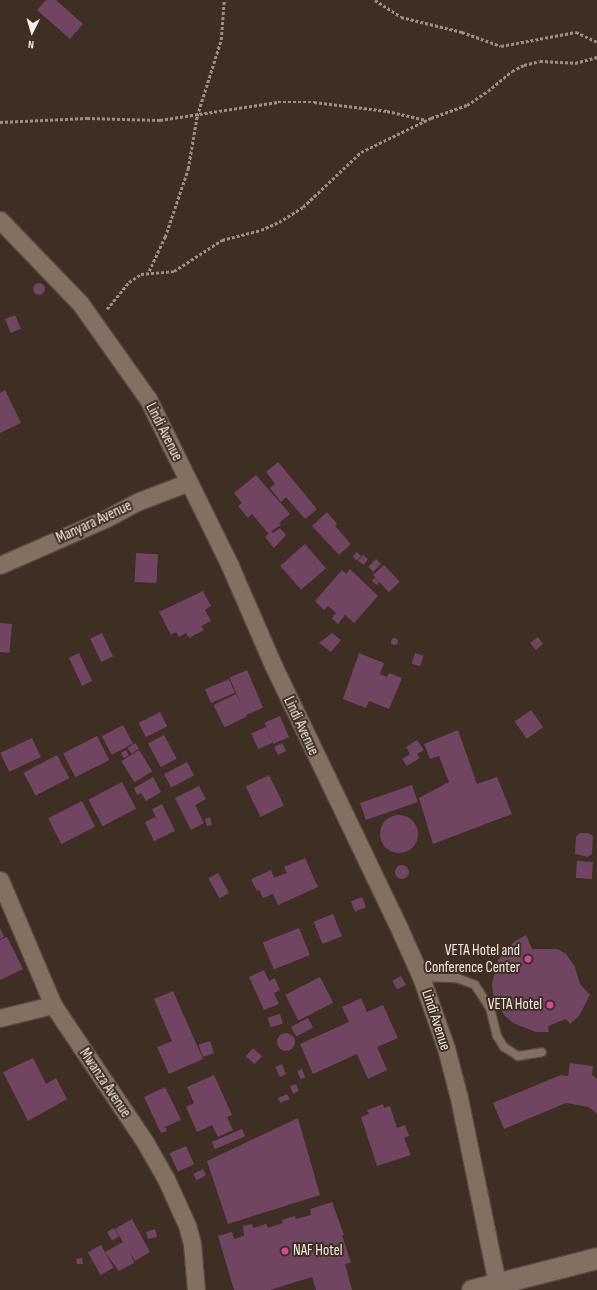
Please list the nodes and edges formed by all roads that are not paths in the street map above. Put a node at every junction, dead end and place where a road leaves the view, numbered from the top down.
1 (0, 220) edge
2 (189, 482) junction
3 (0, 565) edge
4 (0, 880) edge
5 (421, 977) junction
6 (53, 1005) junction
7 (0, 1018) edge
8 (542, 1052) dead end
9 (597, 1258) edge
10 (497, 1283) junction
11 (196, 1290) edge
12 (472, 1290) edge

1 - 2 street, Lindi Avenue
2 - 3 street, Manyara Avenue
2 - 5 street, Lindi Avenue
4 - 6 street, Mwanza Avenue
5 - 8 lane
5 - 10 street, Lindi Avenue
6 - 7 street
6 - 11 street, Mwanza Avenue
9 - 10 street
10 - 12 street

